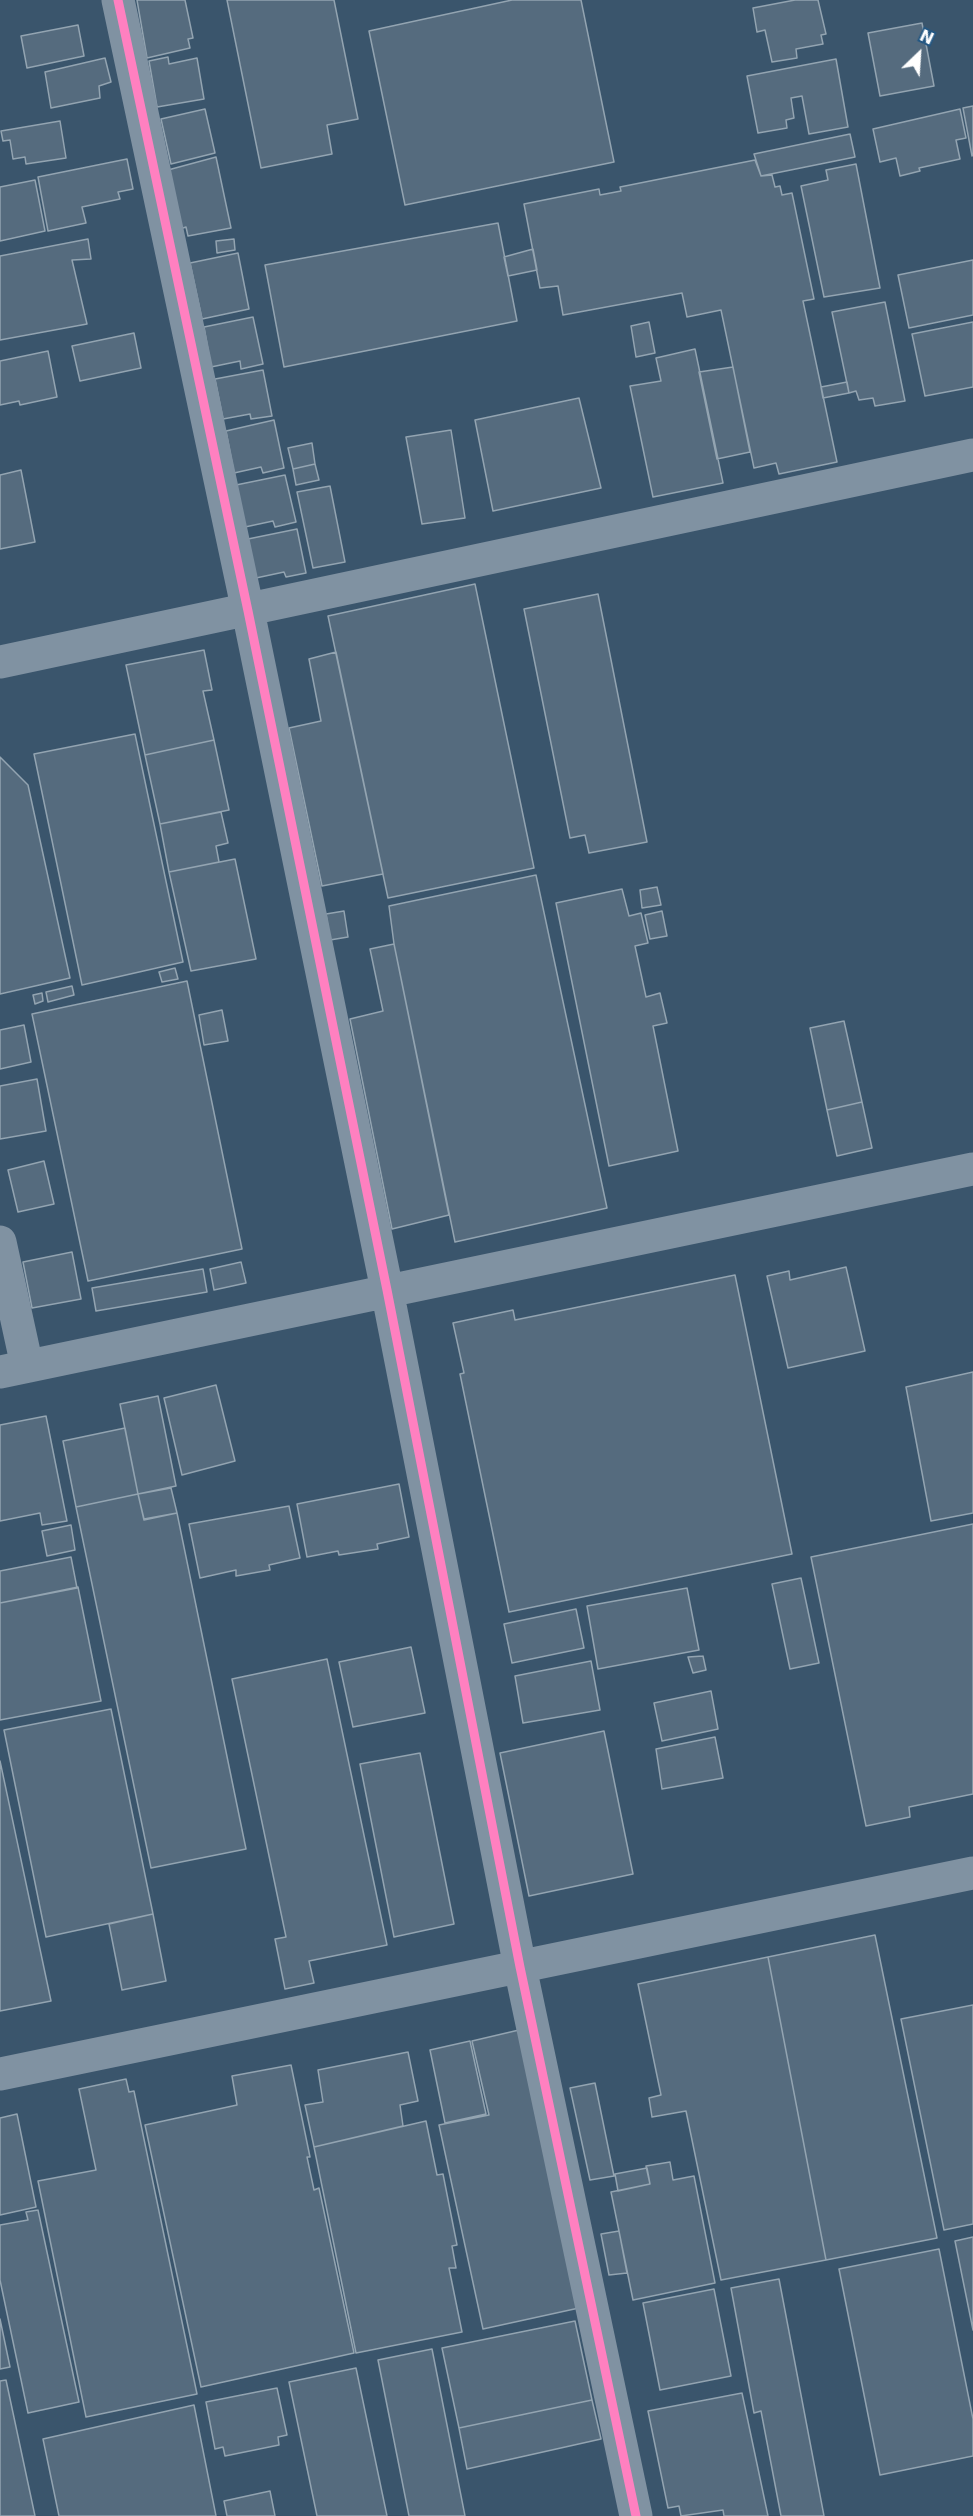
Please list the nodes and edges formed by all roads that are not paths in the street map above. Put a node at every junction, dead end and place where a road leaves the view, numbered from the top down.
1 (118, 0) edge
2 (973, 455) edge
3 (248, 611) junction
4 (0, 662) edge
5 (973, 1168) edge
6 (0, 1242) edge
7 (387, 1290) junction
8 (14, 1369) edge
9 (973, 1873) edge
10 (520, 1967) junction
11 (0, 2074) edge
12 (636, 2516) edge

1 - 3 street
2 - 3 street
3 - 4 street
3 - 7 street
5 - 7 street
6 - 8 street
7 - 8 street
7 - 10 street
9 - 10 street
10 - 11 street
10 - 12 street

